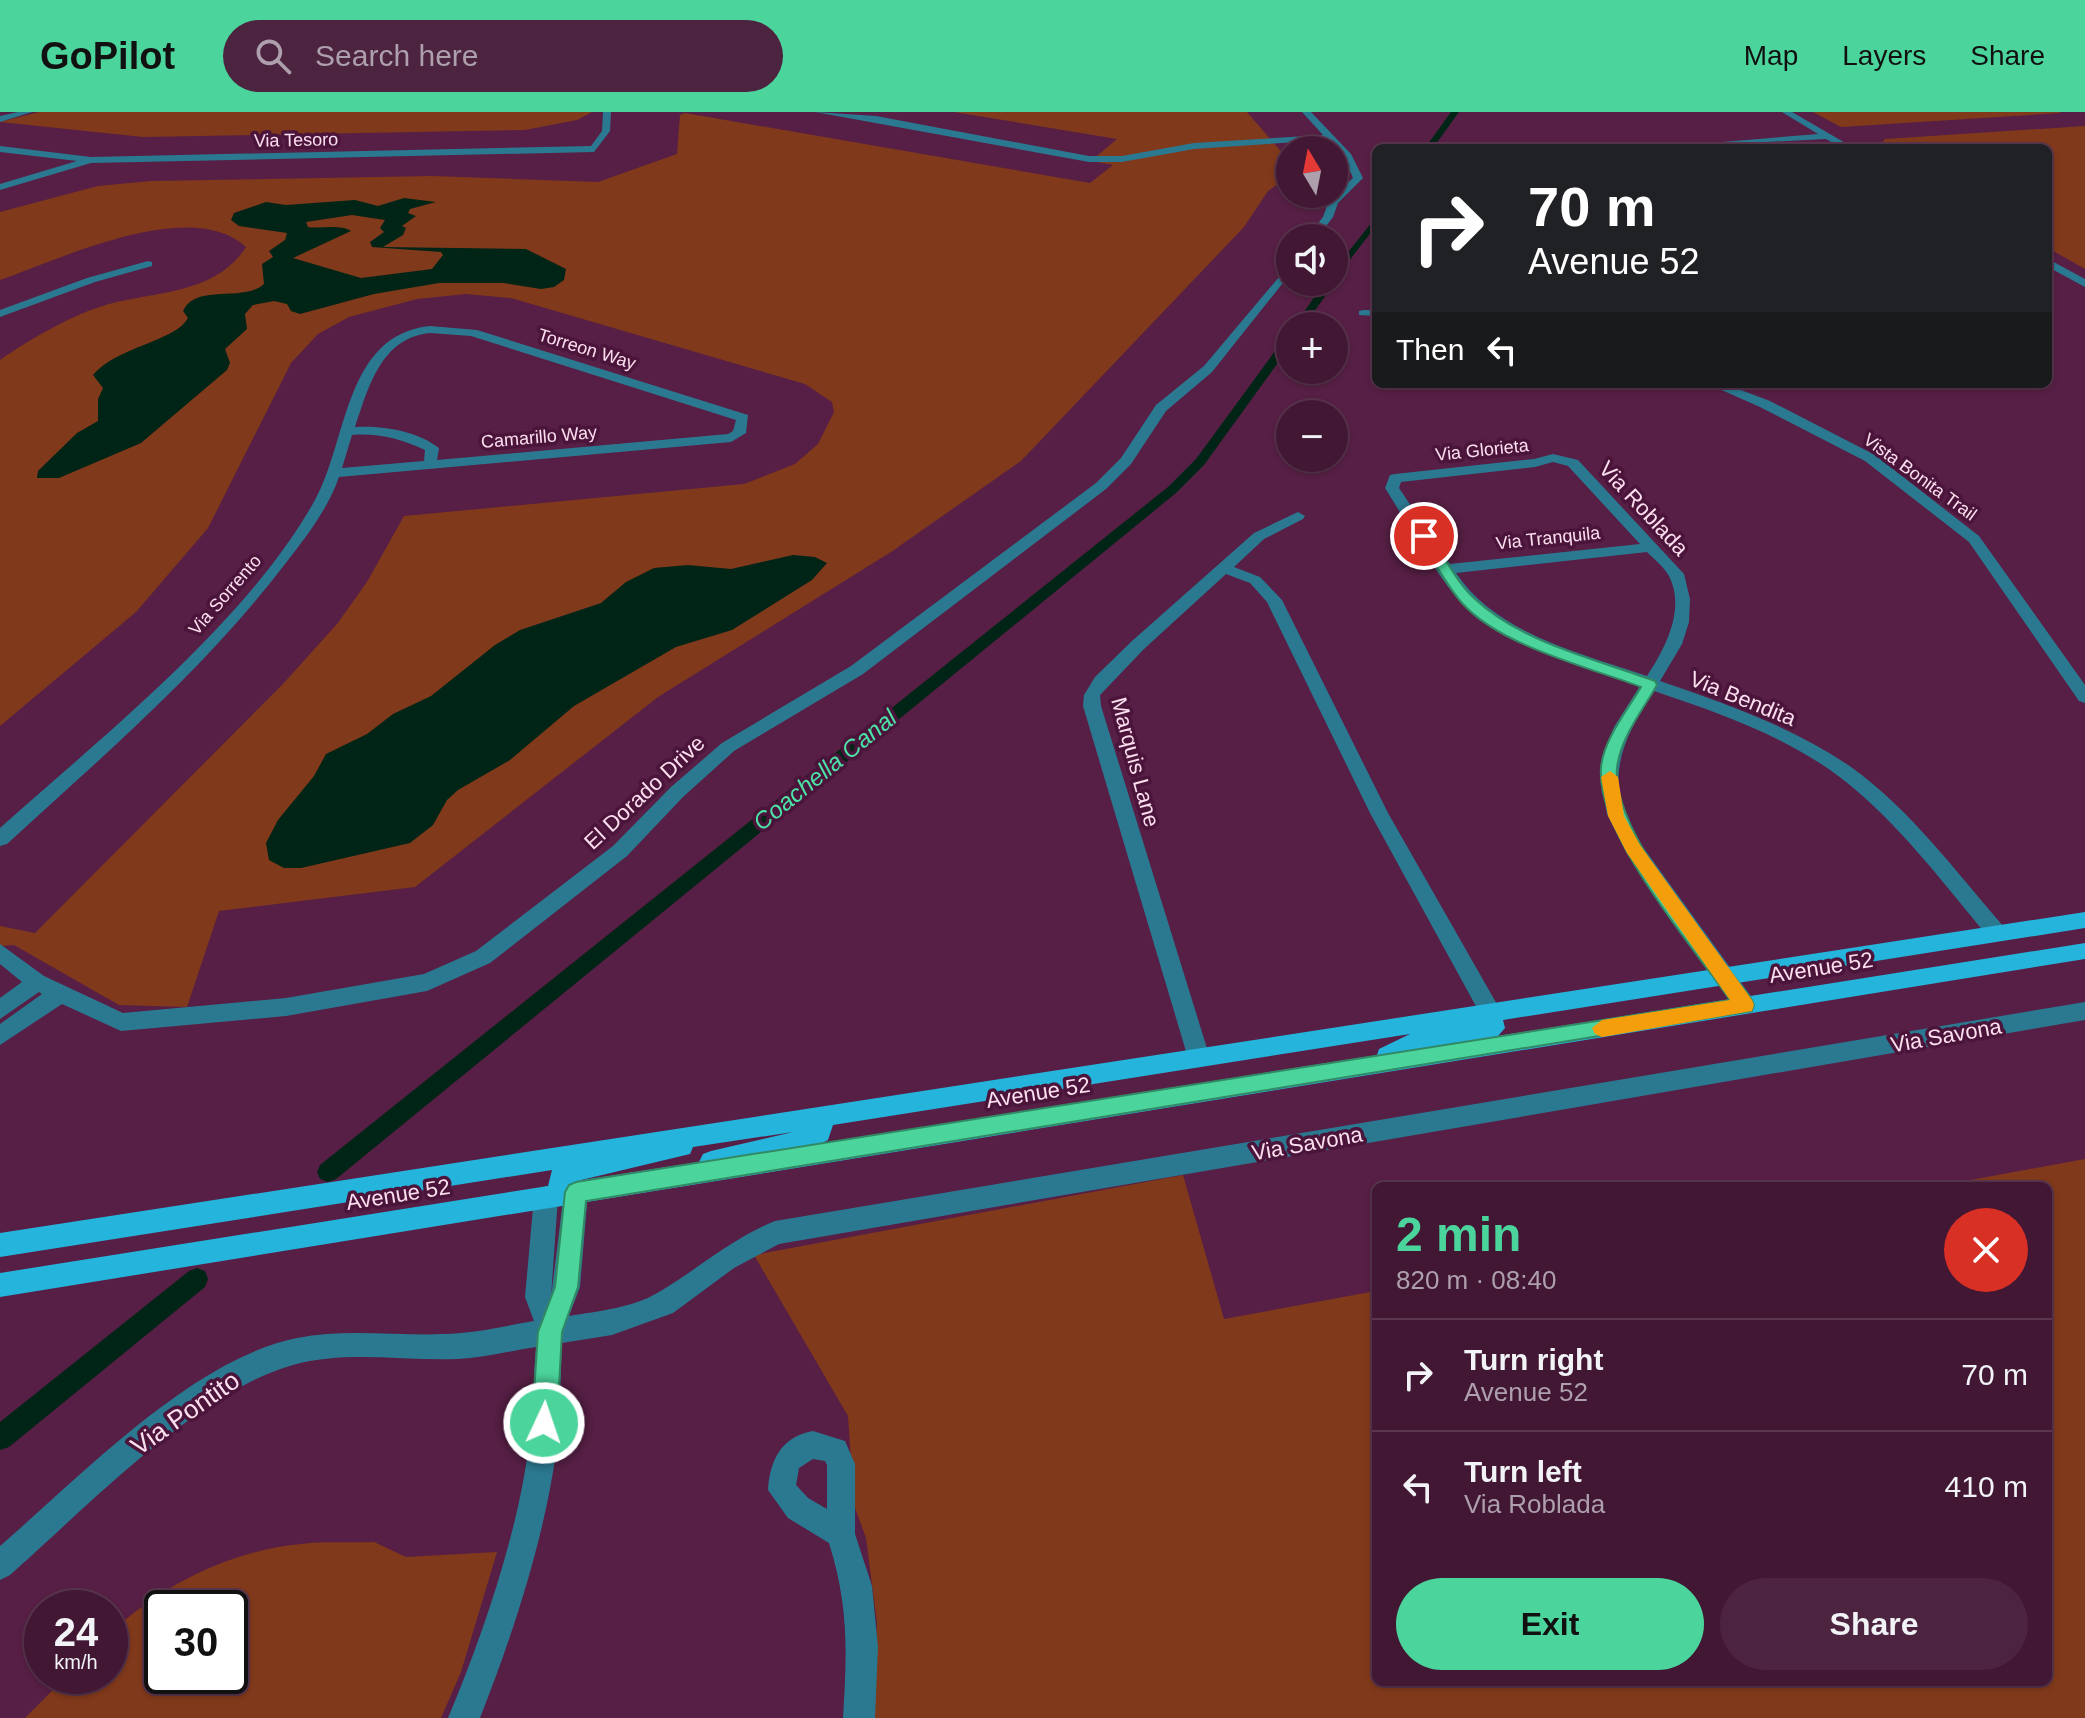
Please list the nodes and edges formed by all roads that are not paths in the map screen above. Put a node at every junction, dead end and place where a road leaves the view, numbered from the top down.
1 (28, 112) edge
2 (607, 112) edge
3 (819, 112) edge
4 (1306, 112) edge
5 (1786, 112) edge
6 (0, 119) edge
7 (1327, 136) edge
8 (1828, 136) junction
9 (1276, 140) edge
10 (1711, 144) edge
11 (1842, 144) edge
12 (0, 149) edge
13 (1348, 156) edge
14 (91, 160) junction
15 (0, 187) edge
16 (1348, 188) edge
17 (148, 264) dead end
18 (2052, 264) edge
19 (1276, 284) edge
20 (2085, 284) edge
21 (1363, 313) dead end
22 (1372, 313) edge
23 (0, 314) edge
24 (412, 333) joint
25 (1724, 388) edge
26 (743, 424) joint
27 (347, 432) junction
28 (1573, 463) joint
29 (430, 465) junction
30 (332, 473) junction
31 (1395, 478) joint
32 (1298, 516) dead end
33 (1653, 547) junction
34 (1223, 568) junction
35 (1447, 569) junction
36 (1650, 685) junction
37 (2085, 697) edge
38 (0, 839) edge
39 (2085, 920) edge
40 (1997, 933) junction
41 (2083, 951) edge
42 (0, 952) edge
43 (1725, 976) junction
44 (37, 982) junction
45 (59, 994) junction
46 (1745, 1005) junction
47 (0, 1010) edge
48 (2085, 1011) edge
49 (1491, 1013) junction
50 (0, 1036) edge
51 (1199, 1058) junction
52 (1369, 1066) junction
53 (824, 1116) junction
54 (723, 1132) junction
55 (669, 1177) junction
56 (560, 1195) junction
57 (87, 1232) junction
58 (0, 1245) edge
59 (0, 1259) edge
60 (0, 1285) edge
61 (550, 1332) junction
62 (841, 1534) dead end
63 (0, 1565) edge
64 (464, 1718) edge
65 (859, 1718) edge

1 - 6 street
2 - 14 street, Via Tesoro
3 - 9 street
4 - 7 street
5 - 8 street
8 - 10 street
8 - 11 street
12 - 14 street, Via Tesoro
13 - 16 street
14 - 15 street
17 - 23 street
18 - 20 street
19 - 45 street, El Dorado Drive
21 - 22 street
24 - 26 street, Torreon Way
24 - 27 street, Via Sorrento
25 - 37 street, Vista Bonita Trail
26 - 29 street, Camarillo Way
27 - 29 street
27 - 30 street, Via Sorrento
28 - 31 street, Via Glorieta
28 - 33 street, Via Roblada
29 - 30 street, Camarillo Way
30 - 38 street, Via Sorrento
31 - 35 street, Via Bendita
32 - 34 street, Marquis Lane
33 - 35 street, Via Tranquila
33 - 36 street, Via Roblada
34 - 49 street
34 - 51 street, Marquis Lane
35 - 36 street, Via Bendita
36 - 40 street, Via Bendita
36 - 43 street, Via Roblada
39 - 40 main road, Avenue 52
40 - 43 main road, Avenue 52
41 - 46 main road, Avenue 52
42 - 44 street, El Dorado Drive
43 - 46 street, Via Roblada
43 - 49 main road, Avenue 52
44 - 45 street, El Dorado Drive
44 - 47 street
45 - 50 street
46 - 52 main road, Avenue 52
48 - 61 street, Via Savona
49 - 51 main road, Avenue 52
49 - 52 main road
51 - 53 main road, Avenue 52
52 - 55 main road, Avenue 52
53 - 54 main road, Avenue 52
53 - 55 main road
54 - 56 main road
54 - 57 main road, Avenue 52
55 - 56 main road, Avenue 52
56 - 60 main road, Avenue 52
56 - 61 street
57 - 58 main road, Avenue 52
57 - 59 main road
61 - 63 street, Via Pontito
61 - 64 street
62 - 65 street

